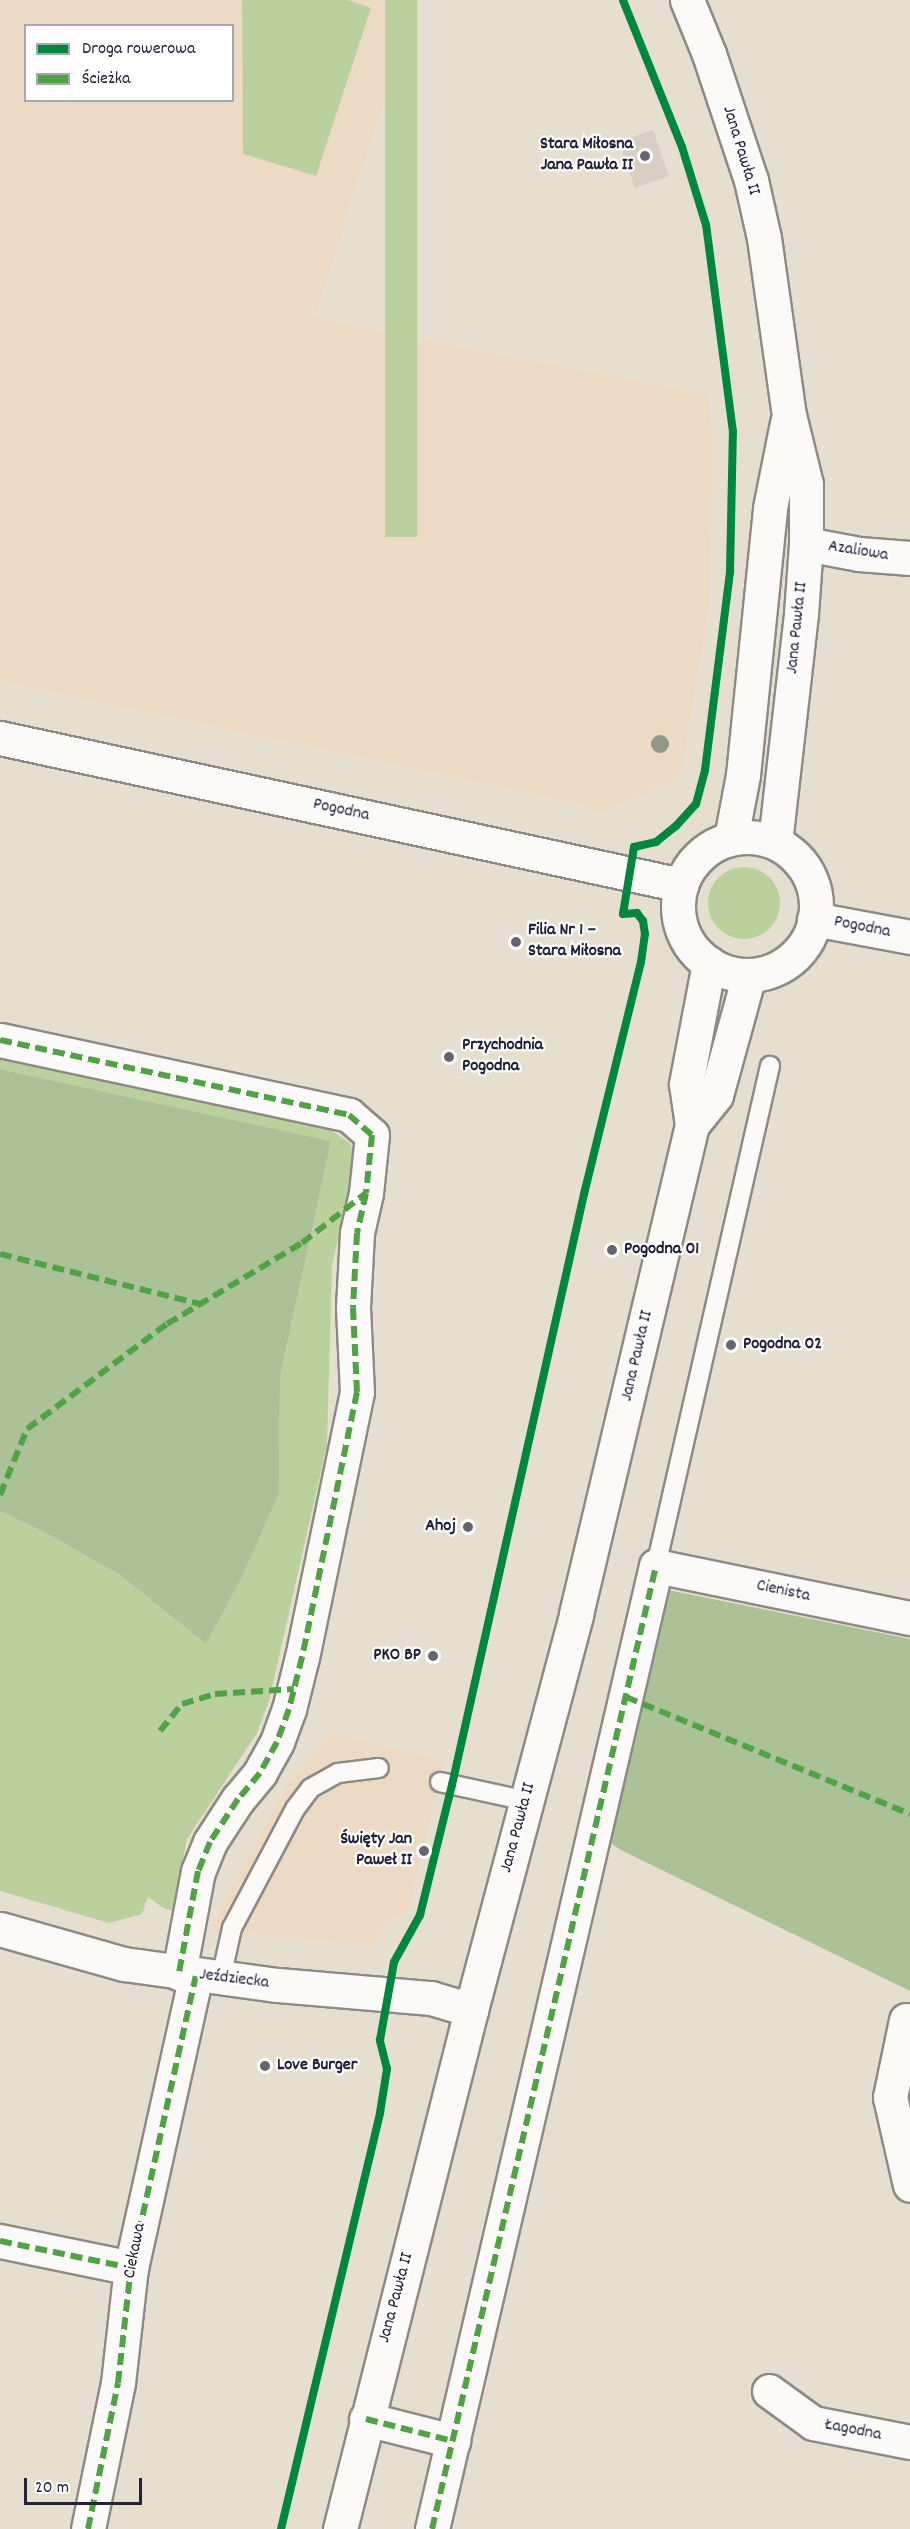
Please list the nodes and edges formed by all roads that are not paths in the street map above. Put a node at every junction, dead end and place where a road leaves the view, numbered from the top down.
1 (687, 0) edge
2 (789, 415) junction
3 (806, 544) junction
4 (910, 558) edge
5 (0, 738) edge
6 (731, 838) junction
7 (775, 842) junction
8 (681, 885) junction
9 (814, 919) junction
10 (910, 937) edge
11 (709, 963) junction
12 (749, 975) junction
13 (0, 1040) edge
14 (770, 1066) dead end
15 (692, 1125) junction
16 (656, 1566) junction
17 (910, 1618) edge
18 (379, 1768) dead end
19 (440, 1782) dead end
20 (527, 1801) junction
21 (0, 1929) edge
22 (198, 1976) junction
23 (471, 2010) junction
24 (906, 2020) dead end
25 (910, 2185) edge
26 (0, 2241) edge
27 (131, 2268) junction
28 (769, 2391) dead end
29 (366, 2419) junction
30 (453, 2441) junction
31 (910, 2442) edge
32 (88, 2529) edge
33 (340, 2529) edge
34 (432, 2529) edge

1 - 2 street, Jana Pawła II
2 - 3 street, Jana Pawła II
2 - 6 street, Jana Pawła II
3 - 4 street, Azaliowa
3 - 7 street, Jana Pawła II
5 - 8 street, Pogodna
6 - 7 street
6 - 8 street
7 - 9 street
8 - 11 street
9 - 10 street, Pogodna
9 - 12 street
11 - 12 street
11 - 15 street, Jana Pawła II
12 - 15 street, Jana Pawła II
13 - 22 street, Ciekawa
14 - 16 lane
15 - 20 street, Jana Pawła II
16 - 17 street, Cienista
16 - 30 street
18 - 22 lane
19 - 20 lane
20 - 23 street, Jana Pawła II
21 - 22 street, Jeździecka
22 - 23 street, Jeździecka
22 - 27 street, Ciekawa
23 - 29 street, Jana Pawła II
24 - 25 street
26 - 27 street
27 - 32 street, Ciekawa
28 - 31 street, Łagodna
29 - 30 street
29 - 33 street, Jana Pawła II
30 - 34 street

